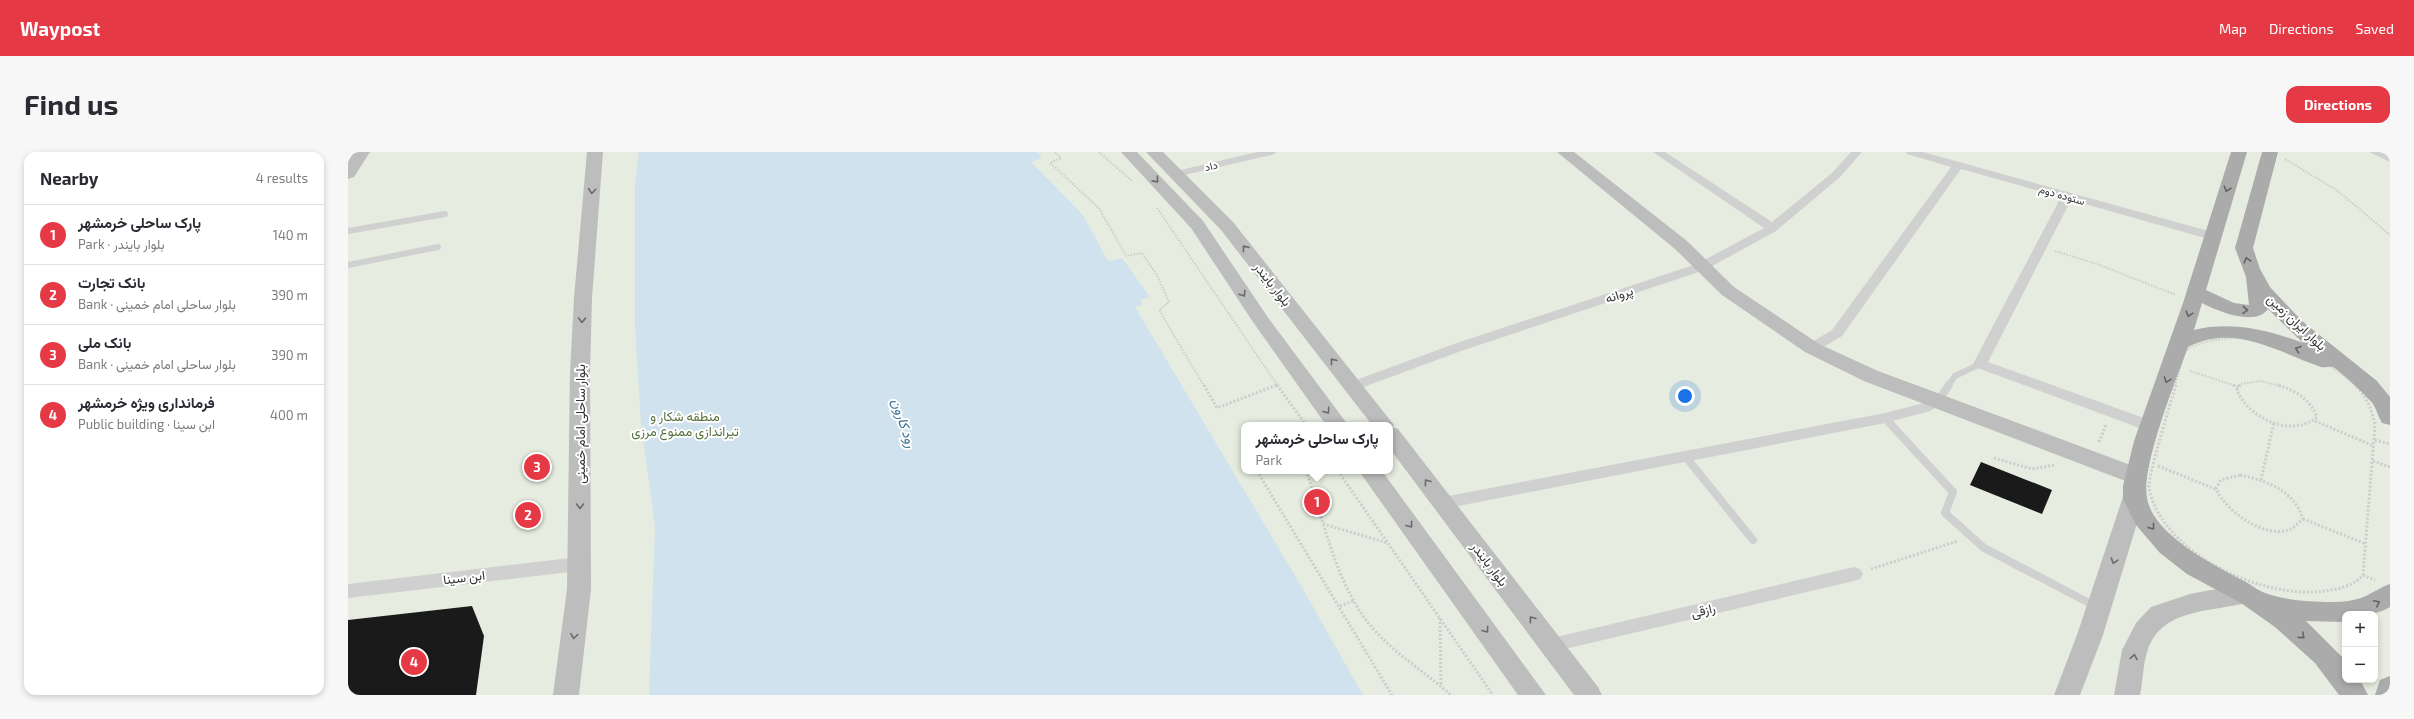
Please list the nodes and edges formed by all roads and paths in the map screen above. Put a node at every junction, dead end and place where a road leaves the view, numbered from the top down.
1 (362, 152) edge
2 (595, 152) edge
3 (1055, 152) edge
4 (1099, 152) edge
5 (1129, 152) edge
6 (1154, 152) edge
7 (1271, 152) edge
8 (1565, 152) edge
9 (1658, 152) edge
10 (1857, 152) edge
11 (1911, 152) edge
12 (2239, 152) edge
13 (2374, 152) edge
14 (2275, 154) edge
15 (2390, 159) edge
16 (1958, 165) junction
17 (348, 174) edge
18 (1176, 174) junction
19 (1137, 185) dead end
20 (2067, 196) junction
21 (1156, 206) dead end
22 (445, 214) dead end
23 (1772, 228) junction
24 (348, 231) edge
25 (2390, 235) edge
26 (2212, 236) junction
27 (2041, 246) junction
28 (438, 247) dead end
29 (348, 265) edge
30 (1701, 267) junction
31 (2254, 280) junction
32 (2195, 296) junction
33 (2180, 343) junction
34 (1812, 348) junction
35 (1980, 364) junction
36 (2177, 367) junction
37 (1278, 385) junction
38 (1353, 386) junction
39 (2370, 386) junction
40 (2238, 387) junction
41 (1938, 401) junction
42 (1885, 418) junction
43 (2390, 418) edge
44 (2315, 421) junction
45 (1304, 422) edge
46 (1335, 422) edge
47 (1381, 422) edge
48 (2274, 422) junction
49 (2150, 426) junction
50 (1393, 438) edge
51 (2375, 440) junction
52 (2390, 444) edge
53 (2374, 446) junction
54 (1685, 456) junction
55 (2373, 461) junction
56 (2390, 467) edge
57 (1259, 474) edge
58 (1307, 474) edge
59 (1340, 474) edge
60 (1372, 474) edge
61 (2141, 479) junction
62 (2261, 480) junction
63 (2215, 489) junction
64 (1443, 503) junction
65 (2303, 519) junction
66 (1322, 524) junction
67 (1972, 537) junction
68 (1753, 540) dead end
69 (1388, 544) junction
70 (2366, 544) junction
71 (580, 564) junction
72 (1854, 574) joint
73 (348, 591) edge
74 (2390, 594) edge
75 (2250, 597) junction
76 (1353, 601) junction
77 (1340, 606) junction
78 (2099, 608) junction
79 (1440, 617) junction
80 (1552, 645) junction
81 (1441, 686) junction
82 (2390, 688) edge
83 (566, 695) edge
84 (1392, 695) edge
85 (1450, 695) edge
86 (1493, 695) edge
87 (1533, 695) edge
88 (1589, 695) edge
89 (2067, 695) edge
90 (2127, 695) edge
91 (2354, 695) edge
92 (2389, 695) edge

1 - 17 street
2 -> 71 street, بلوار ساحلی امام خمینی
3 - 37 path
4 - 19 path
5 -> 46 street
6 - 18 street, بلوار بایندر
7 - 18 street, داد
8 - 30 street
9 - 23 street
10 - 23 street, پروانه
11 - 16 street, ستوده دوم
12 -> 26 main road
13 - 15 street
14 - 25 path
31 -> 14 main road, بلوار ایران زمین
16 - 20 street, ستوده دوم
16 - 34 street
38 -> 18 street, بلوار بایندر
20 - 26 street, ستوده دوم
20 - 27 street
21 - 37 path
22 - 24 lane
23 - 30 street, پروانه
26 - 32 main road
27 - 32 path
27 - 35 street
28 - 29 lane
30 - 34 street
30 - 38 street, پروانه
32 -> 31 main road
31 - 39 main road, بلوار ایران زمین
32 -> 33 main road
33 - 36 main road
39 -> 33 main road
34 - 41 street
35 - 41 lane
35 - 49 street
36 - 40 path
36 -> 49 main road
36 - 51 path
36 - 61 path
37 - 45 path
38 - 47 street, بلوار بایندر
39 - 43 main road
40 - 44 path
40 - 48 path
41 - 42 street
41 - 61 street
42 - 54 street
42 - 67 lane
44 - 48 path
44 - 53 path
48 - 62 path
49 - 61 main road
64 -> 50 street, بلوار بایندر
51 - 52 path
51 - 53 path
53 - 55 path
54 - 64 street
54 - 68 lane
55 - 56 path
55 - 70 path
57 - 77 path
58 - 66 path
59 - 69 path
60 -> 87 street
61 - 63 path
61 - 70 path
61 -> 75 main road
61 -> 78 street
62 - 63 path
62 - 65 path
63 - 65 path
80 -> 64 street, بلوار بایندر
65 - 70 path
66 - 69 path
66 - 76 path
67 - 72 path
67 - 78 lane
69 - 79 path
71 - 73 street, ابن سینا
71 -> 83 street, بلوار ساحلی امام خمینی
72 - 80 street, رازقی
75 -> 74 main road
90 -> 75 street
75 -> 91 main road
76 - 77 path
76 - 81 path
77 - 84 path
78 - 89 street
79 - 81 path
79 - 86 path
80 - 88 street, بلوار بایندر
81 - 85 path
82 - 92 main road

